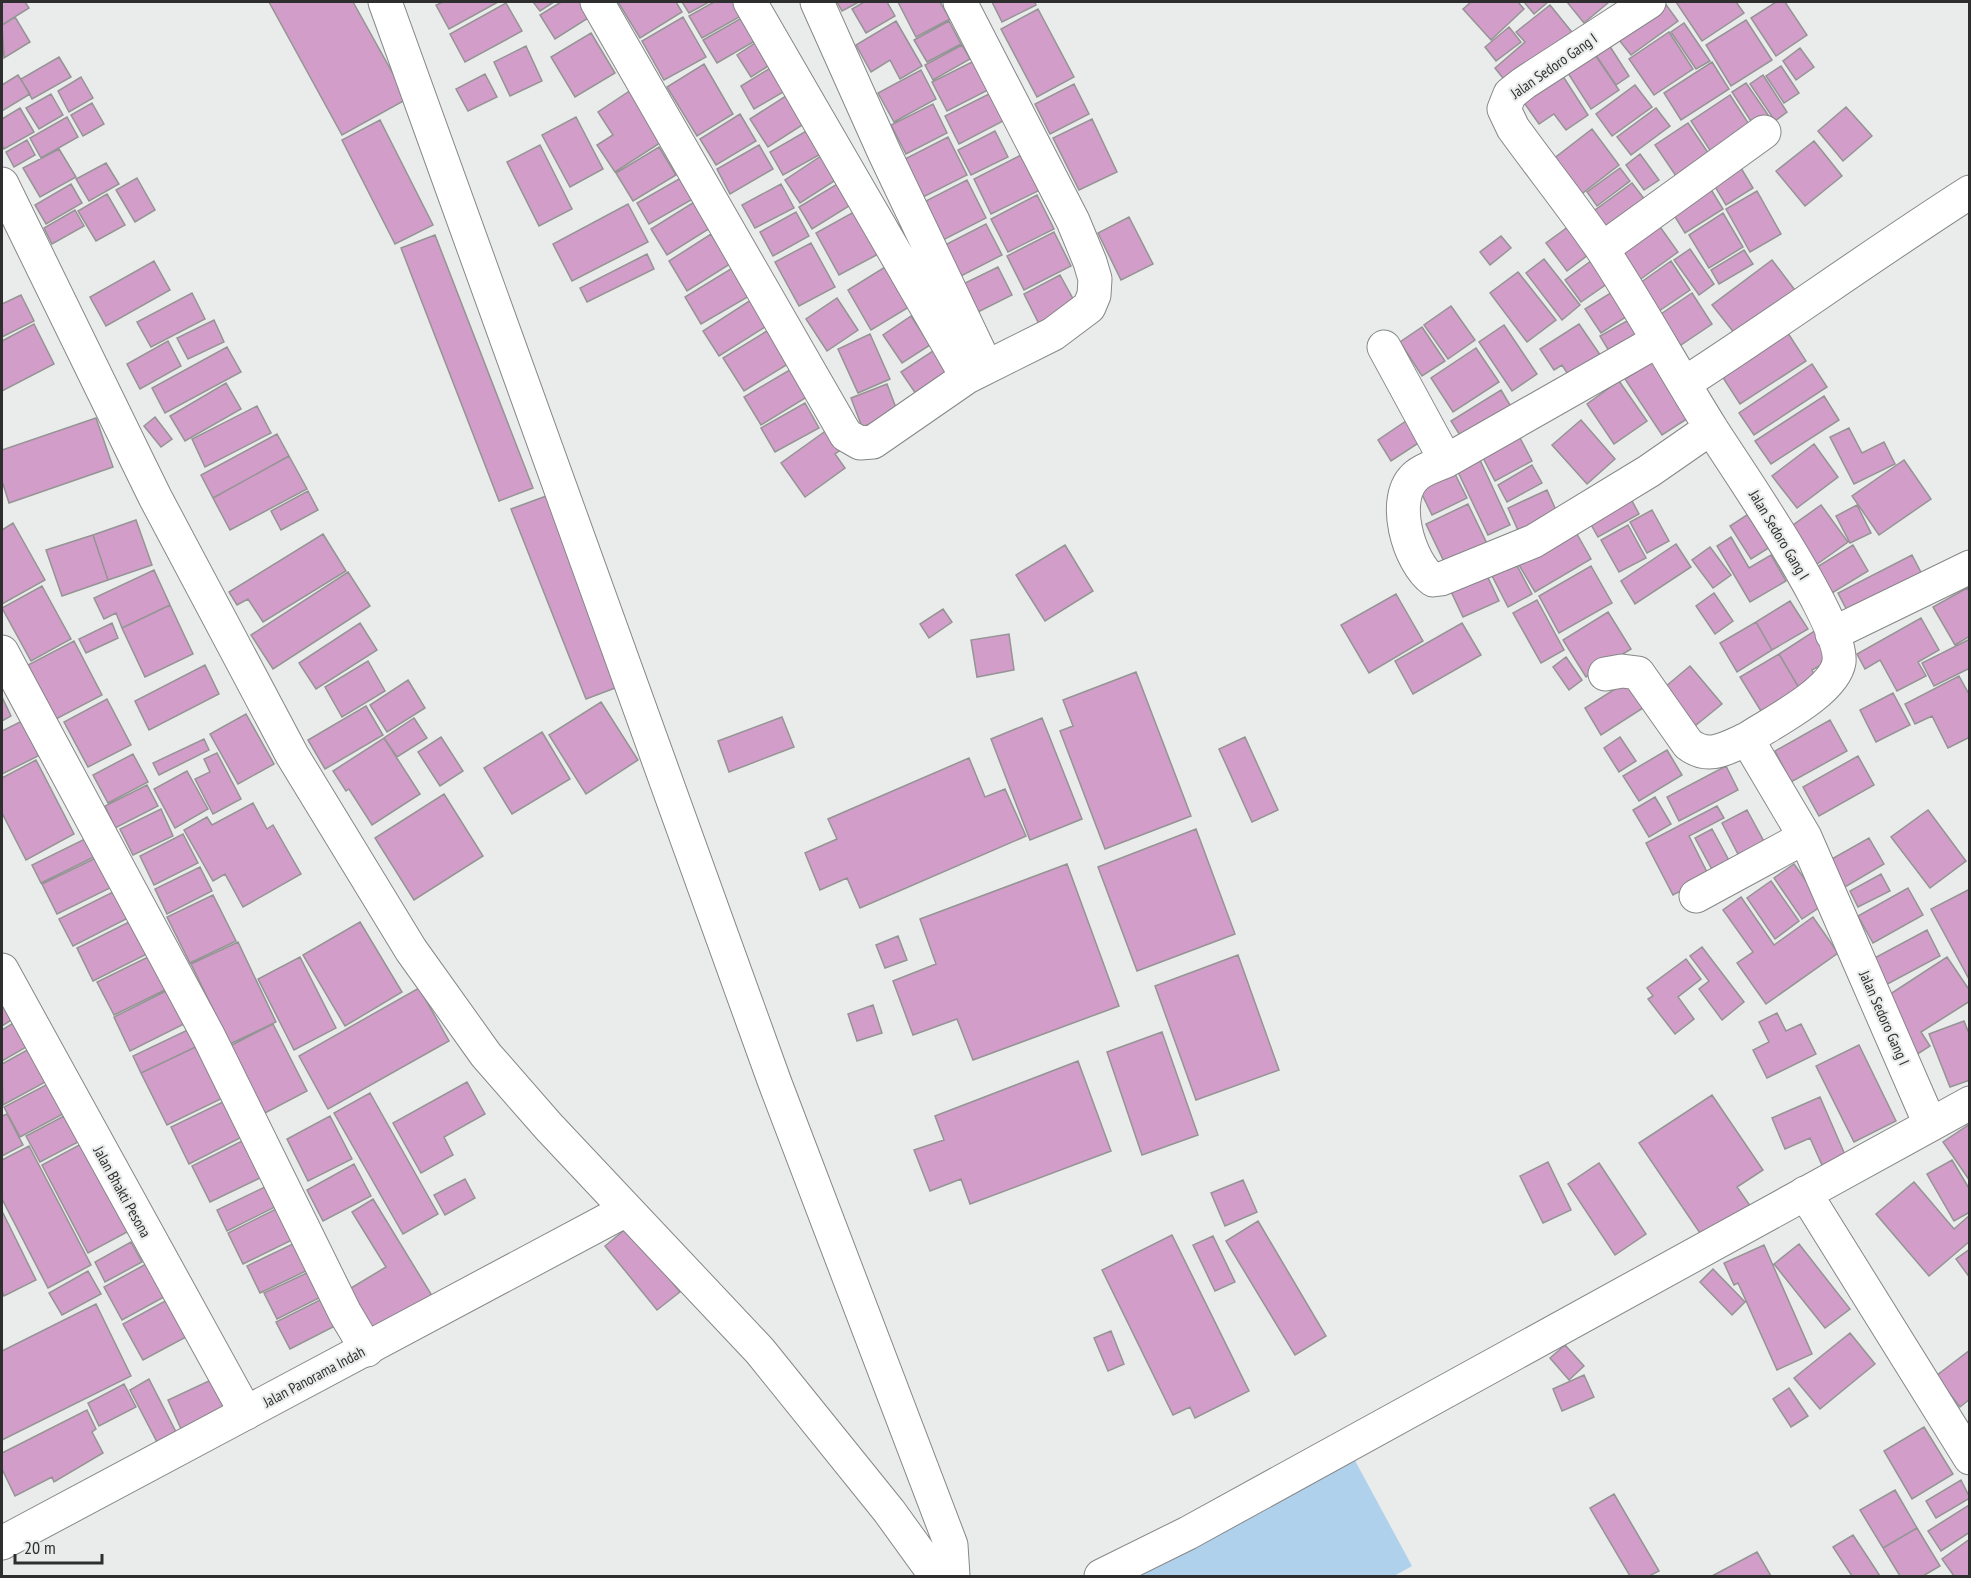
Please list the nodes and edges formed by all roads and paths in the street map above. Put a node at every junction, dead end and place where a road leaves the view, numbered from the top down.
1 (385, 2) edge
2 (597, 2) edge
3 (750, 2) edge
4 (818, 2) edge
5 (960, 2) edge
6 (1650, 2) edge
7 (1764, 132) dead end
8 (2, 184) edge
9 (1970, 192) edge
10 (1602, 249) junction
11 (1657, 340) junction
12 (1384, 347) dead end
13 (977, 371) junction
14 (1685, 383) junction
15 (1711, 428) junction
16 (1446, 461) junction
17 (1970, 567) edge
18 (1832, 634) junction
19 (2, 652) edge
20 (1605, 674) dead end
21 (1747, 739) junction
22 (1805, 837) junction
23 (1696, 896) dead end
24 (2, 970) edge
25 (1970, 1102) edge
26 (1930, 1124) junction
27 (1805, 1192) junction
28 (626, 1210) junction
29 (367, 1350) junction
30 (246, 1413) junction
31 (1970, 1458) edge
32 (889, 1511) junction
33 (2, 1543) edge
34 (952, 1561) edge
35 (1126, 1569) edge
36 (936, 1576) edge
37 (979, 1576) edge
38 (1101, 1576) edge

1 - 34 street
2 - 13 street
3 - 13 street
4 - 13 street
5 - 13 street
6 - 10 street, Jalan Sedoro Gang I
7 - 10 street
8 - 28 street
9 - 14 street
10 - 11 street, Jalan Sedoro Gang I
11 - 14 street, Jalan Sedoro Gang I
11 - 16 street
12 - 16 street
14 - 15 street, Jalan Sedoro Gang I
15 - 16 street
15 - 18 street, Jalan Sedoro Gang I
17 - 18 street
18 - 21 street, Jalan Sedoro Gang I
19 - 29 street
20 - 21 street
21 - 22 street, Jalan Sedoro Gang I
22 - 23 street
22 - 26 street, Jalan Sedoro Gang I
24 - 30 street, Jalan Bhakti Pesona
25 - 26 street
26 - 27 street
27 - 31 street
27 - 35 street
28 - 29 street, Jalan Panorama Indah
28 - 32 street
29 - 30 street, Jalan Panorama Indah
30 - 33 street, Jalan Panorama Indah
32 - 34 street
32 - 36 street
34 - 37 street
35 - 38 street

